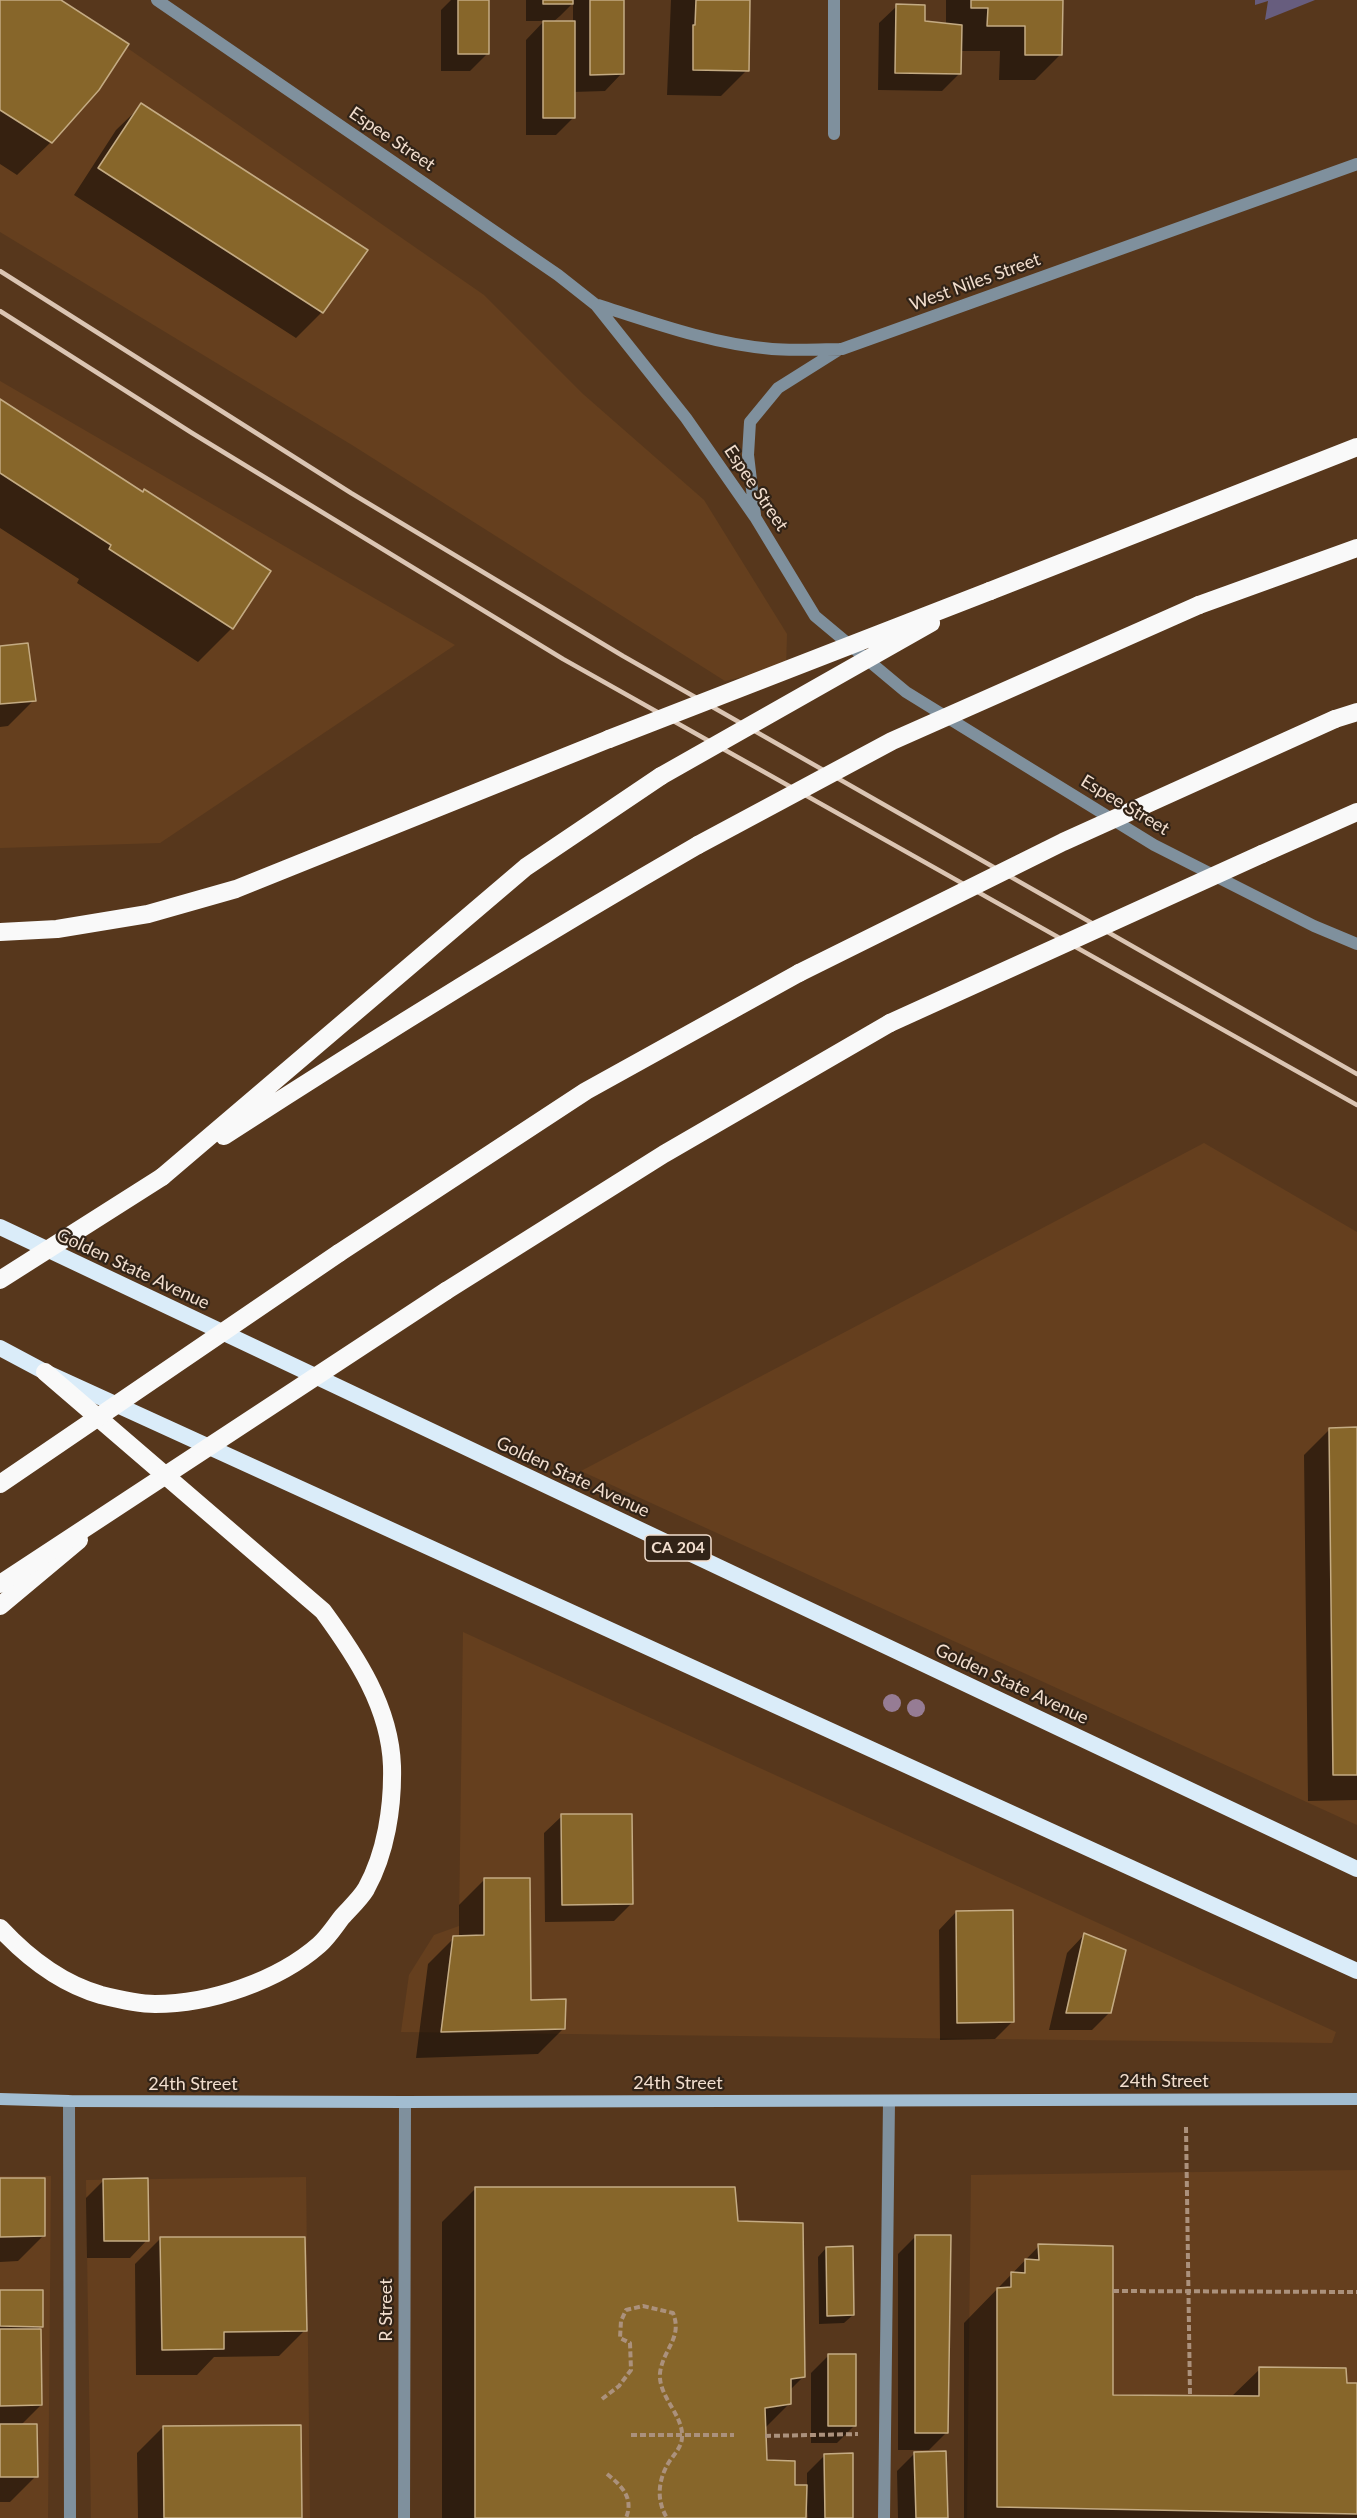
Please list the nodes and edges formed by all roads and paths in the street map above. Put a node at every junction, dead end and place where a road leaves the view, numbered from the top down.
1 (157, 0) edge
2 (834, 0) edge
3 (834, 134) dead end
4 (1357, 164) edge
5 (596, 305) junction
6 (842, 349) junction
7 (1357, 447) edge
8 (755, 517) junction
9 (1357, 548) edge
10 (990, 591) junction
11 (1357, 712) edge
12 (1357, 812) edge
13 (1357, 824) edge
14 (1262, 854) junction
15 (0, 932) edge
16 (1357, 944) edge
17 (162, 1177) junction
18 (0, 1227) edge
19 (0, 1281) edge
20 (0, 1348) edge
21 (45, 1372) junction
22 (0, 1484) edge
23 (116, 1508) junction
24 (0, 1584) edge
25 (0, 1606) edge
26 (1357, 1869) edge
27 (0, 1928) edge
28 (1357, 1971) edge
29 (0, 2099) edge
30 (1186, 2099) junction
31 (1357, 2099) edge
32 (69, 2101) junction
33 (889, 2101) junction
34 (405, 2102) junction
35 (1113, 2291) dead end
36 (1188, 2292) junction
37 (1357, 2292) edge
38 (1190, 2395) dead end
39 (602, 2399) dead end
40 (885, 2434) junction
41 (631, 2435) dead end
42 (682, 2435) junction
43 (734, 2435) dead end
44 (765, 2436) dead end
45 (607, 2475) dead end
46 (70, 2518) edge
47 (404, 2518) edge
48 (627, 2518) edge
49 (667, 2518) edge
50 (884, 2518) edge

1 - 5 street, Espee Street
2 - 3 street
4 - 6 street, West Niles Street
5 - 6 street, West Niles Street
5 - 8 street, Espee Street
6 - 8 street
7 - 10 highway
8 - 16 street, Espee Street
9 - 17 highway, bridge
10 - 15 highway, bridge
10 - 17 highway, bridge
11 - 22 highway, bridge
12 - 14 highway
13 - 14 highway
14 - 23 highway, bridge
17 - 19 highway, bridge
18 - 26 highway, Golden State Avenue / CA 204
20 - 21 highway
21 - 27 highway
21 - 28 highway
23 - 24 highway, bridge
23 - 25 highway, bridge
29 - 32 main road, 24th Street
30 - 31 main road, 24th Street
30 - 33 main road, 24th Street
30 - 36 path
32 - 34 main road, 24th Street
32 - 46 street
33 - 34 main road, 24th Street
33 - 40 street
34 - 47 street, R Street
35 - 36 path
36 - 37 path
36 - 38 path
39 - 42 path
40 - 44 path
40 - 50 street
41 - 42 path
42 - 43 path
42 - 49 path
45 - 48 path

